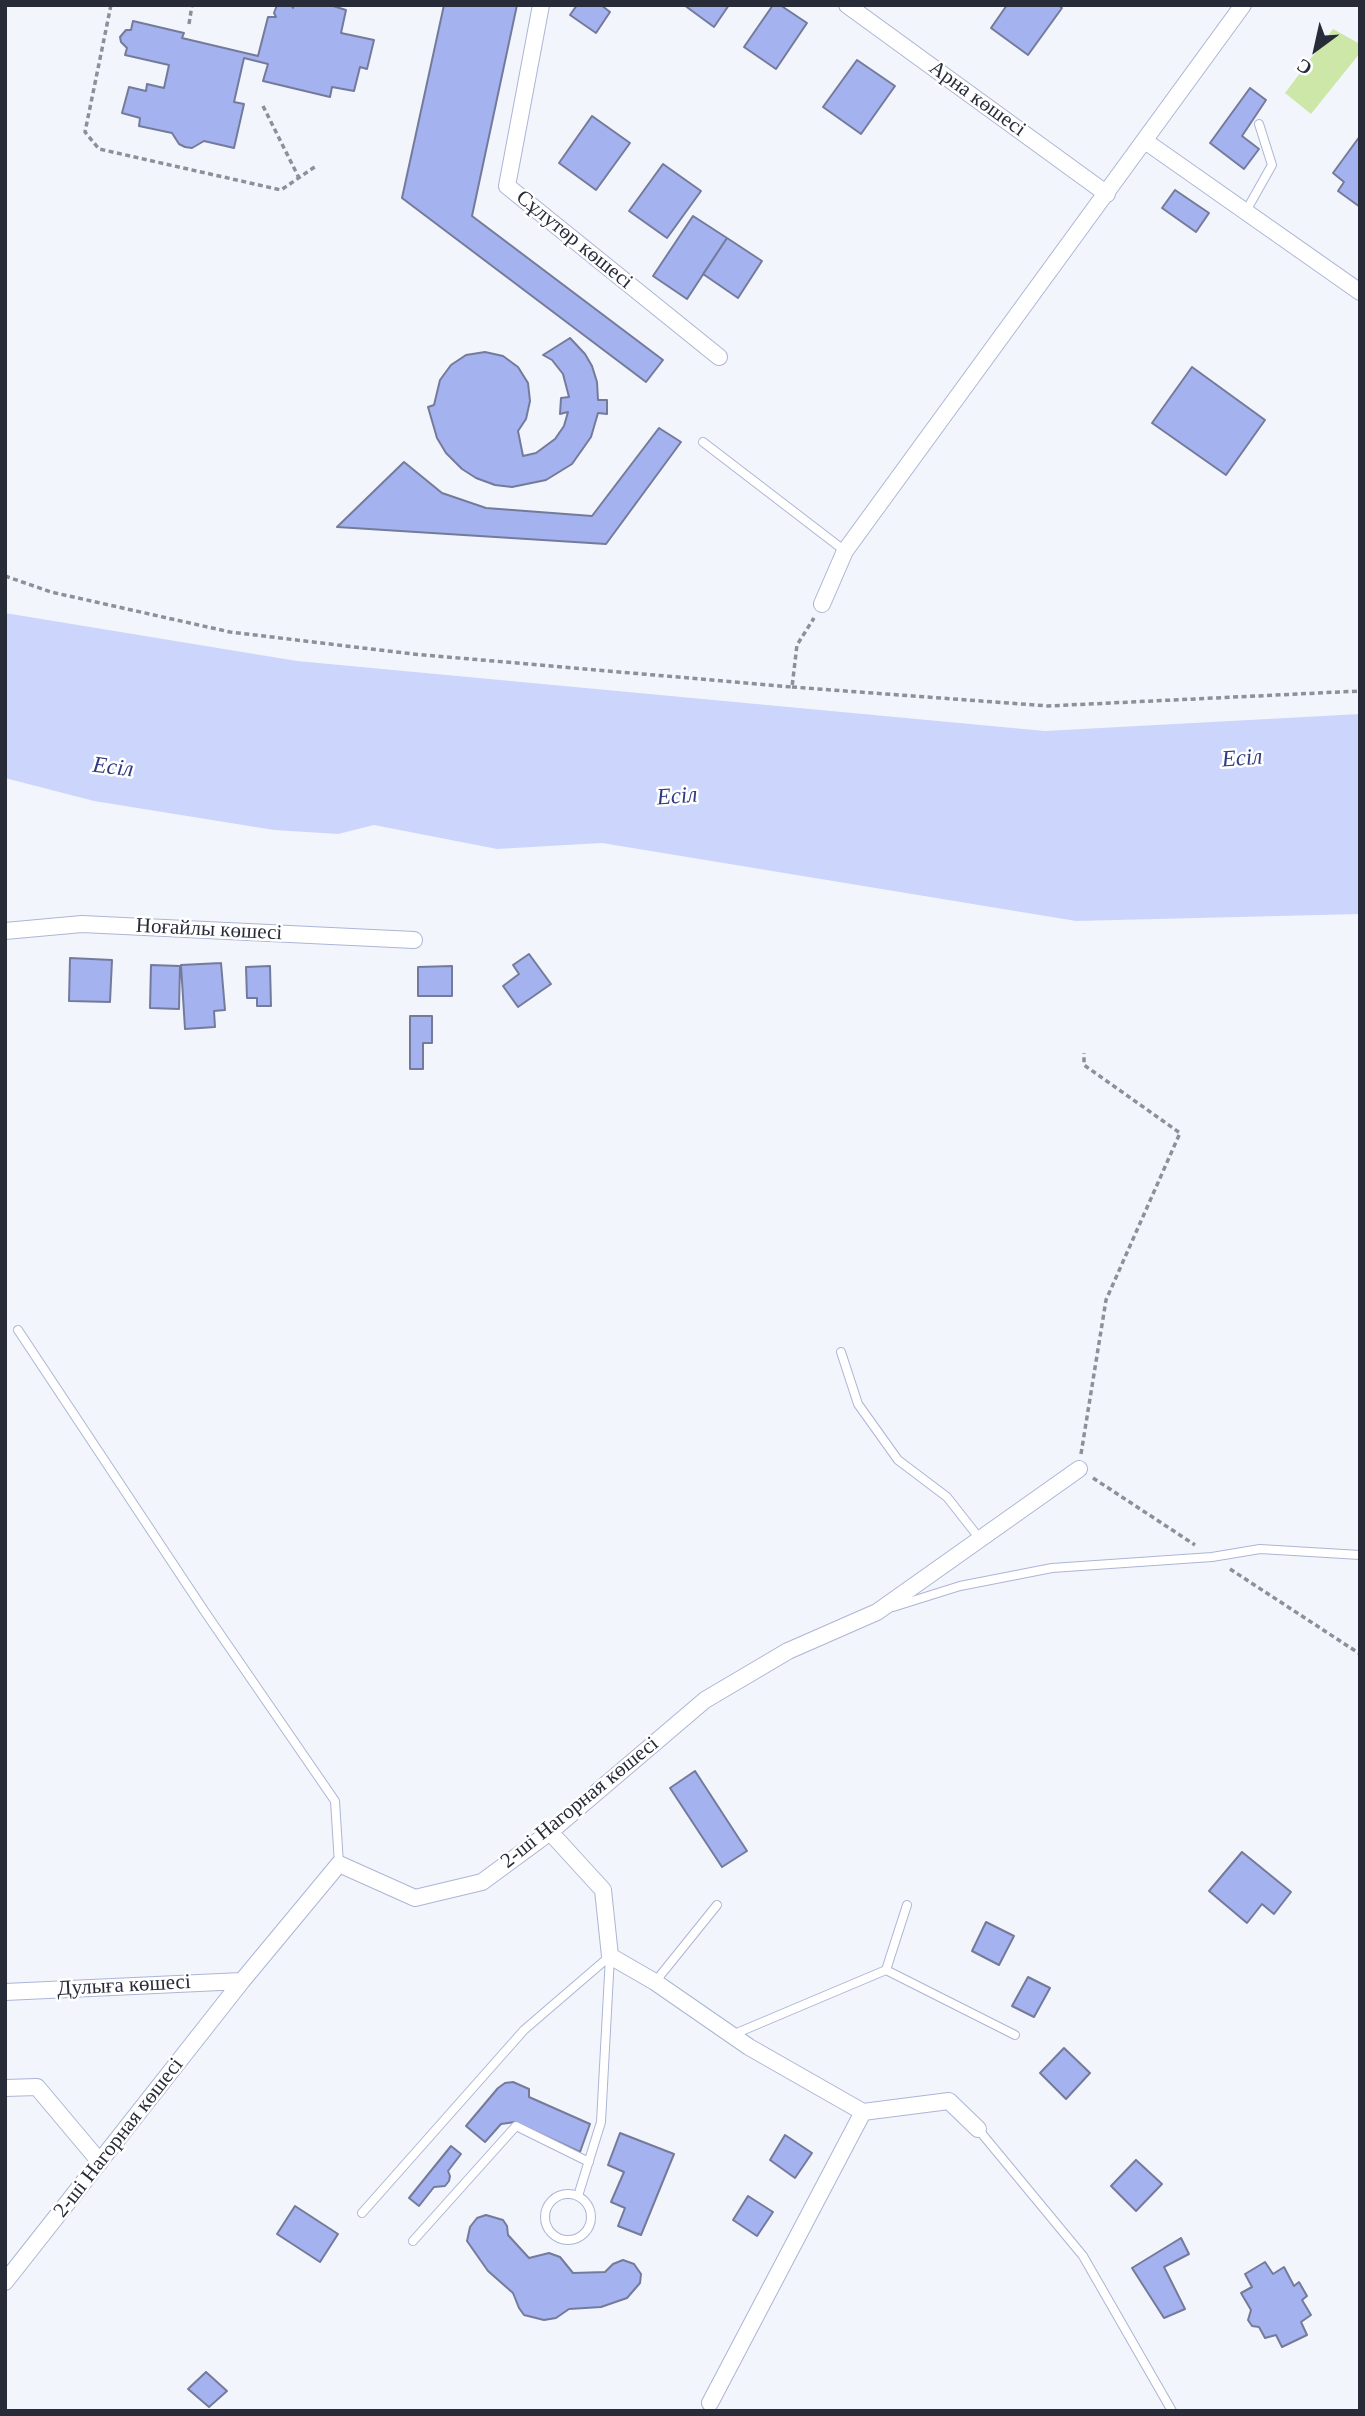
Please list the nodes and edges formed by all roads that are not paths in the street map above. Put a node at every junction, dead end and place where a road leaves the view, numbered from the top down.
1 (541, 5) edge
2 (847, 5) edge
3 (1243, 5) edge
4 (1259, 124) dead end
5 (1145, 141) junction
6 (1107, 194) junction
7 (1245, 211) junction
8 (1360, 292) edge
9 (719, 358) dead end
10 (703, 442) dead end
11 (845, 551) junction
12 (822, 604) road end
13 (5, 931) edge
14 (414, 940) dead end
15 (18, 1330) dead end
16 (841, 1352) dead end
17 (1079, 1469) road end
18 (980, 1539) junction
19 (1360, 1555) edge
20 (877, 1612) junction
21 (550, 1832) junction
22 (339, 1864) junction
23 (717, 1905) dead end
24 (907, 1905) dead end
25 (610, 1956) junction
26 (886, 1970) junction
27 (242, 1980) junction
28 (655, 1982) junction
29 (5, 1992) edge
30 (732, 2035) junction
31 (1015, 2035) dead end
32 (5, 2088) edge
33 (863, 2112) junction
34 (978, 2129) joint
35 (100, 2162) junction
36 (589, 2162) junction
37 (578, 2196) junction
38 (362, 2213) dead end
39 (413, 2241) dead end
40 (5, 2282) edge
41 (710, 2403) dead end
42 (1172, 2411) edge

1 - 9 street, Сұлутөр көшесі
2 - 6 street, Арна көшесі
3 - 5 street
4 - 7 lane
5 - 6 street
5 - 7 street
6 - 11 street
7 - 8 street
10 - 11 lane
11 - 12 street
13 - 14 street, Ноғайлы көшесі
15 - 22 lane
16 - 18 lane
17 - 18 street, 2-ші Нагорная көшесі
18 - 20 street, 2-ші Нагорная көшесі
19 - 20 lane
20 - 21 street, 2-ші Нагорная көшесі
21 - 22 street, 2-ші Нагорная көшесі
21 - 25 street
22 - 27 street, 2-ші Нагорная көшесі
23 - 28 lane
24 - 26 lane
25 - 28 street
25 - 36 lane
25 - 38 lane
26 - 30 lane
26 - 31 lane
27 - 29 street, Дулыға көшесі
27 - 35 street, 2-ші Нагорная көшесі
28 - 30 street
30 - 33 street
32 - 35 street
33 - 34 street
33 - 41 street
34 - 42 lane
35 - 40 street, 2-ші Нагорная көшесі
36 - 37 lane
36 - 39 lane
37 - 37 lane

